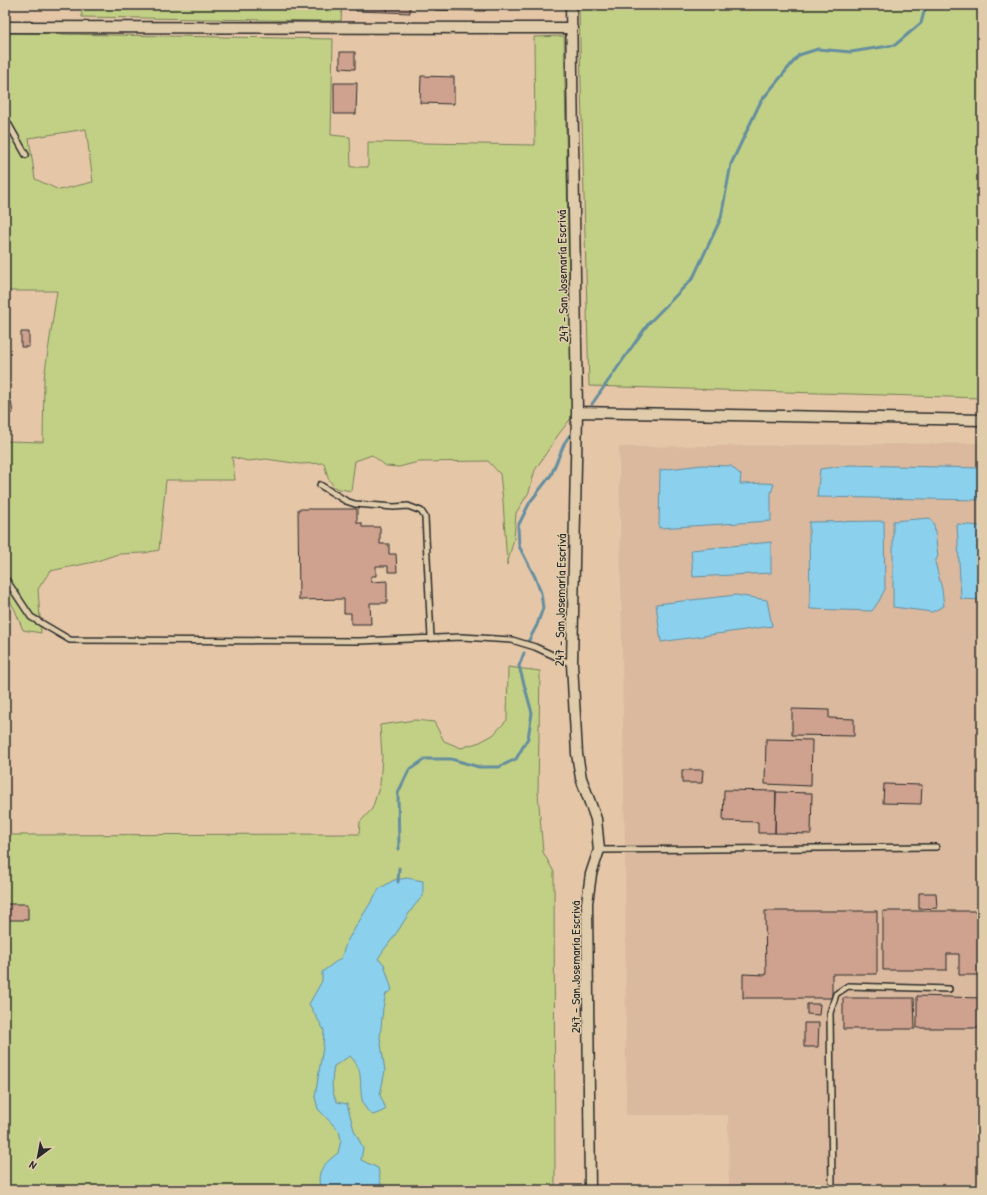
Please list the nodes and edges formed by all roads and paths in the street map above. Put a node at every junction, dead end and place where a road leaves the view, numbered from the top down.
1 (571, 5) edge
2 (5, 28) edge
3 (572, 28) junction
4 (5, 118) edge
5 (26, 155) dead end
6 (577, 412) junction
7 (982, 420) edge
8 (320, 485) dead end
9 (5, 578) edge
10 (431, 638) junction
11 (572, 664) junction
12 (936, 847) dead end
13 (599, 850) junction
14 (949, 989) dead end
15 (590, 1190) edge
16 (832, 1190) edge

1 - 3 street, 247 - San Josemaría Escrivá
2 - 3 street
3 - 6 street, 247 - San Josemaría Escrivá
4 - 5 lane
6 - 7 street
6 - 11 street, 247 - San Josemaría Escrivá
8 - 10 lane
9 - 10 lane
10 - 11 lane
11 - 13 street, 247 - San Josemaría Escrivá
12 - 13 lane
13 - 15 street, 247 - San Josemaría Escrivá
14 - 16 lane

